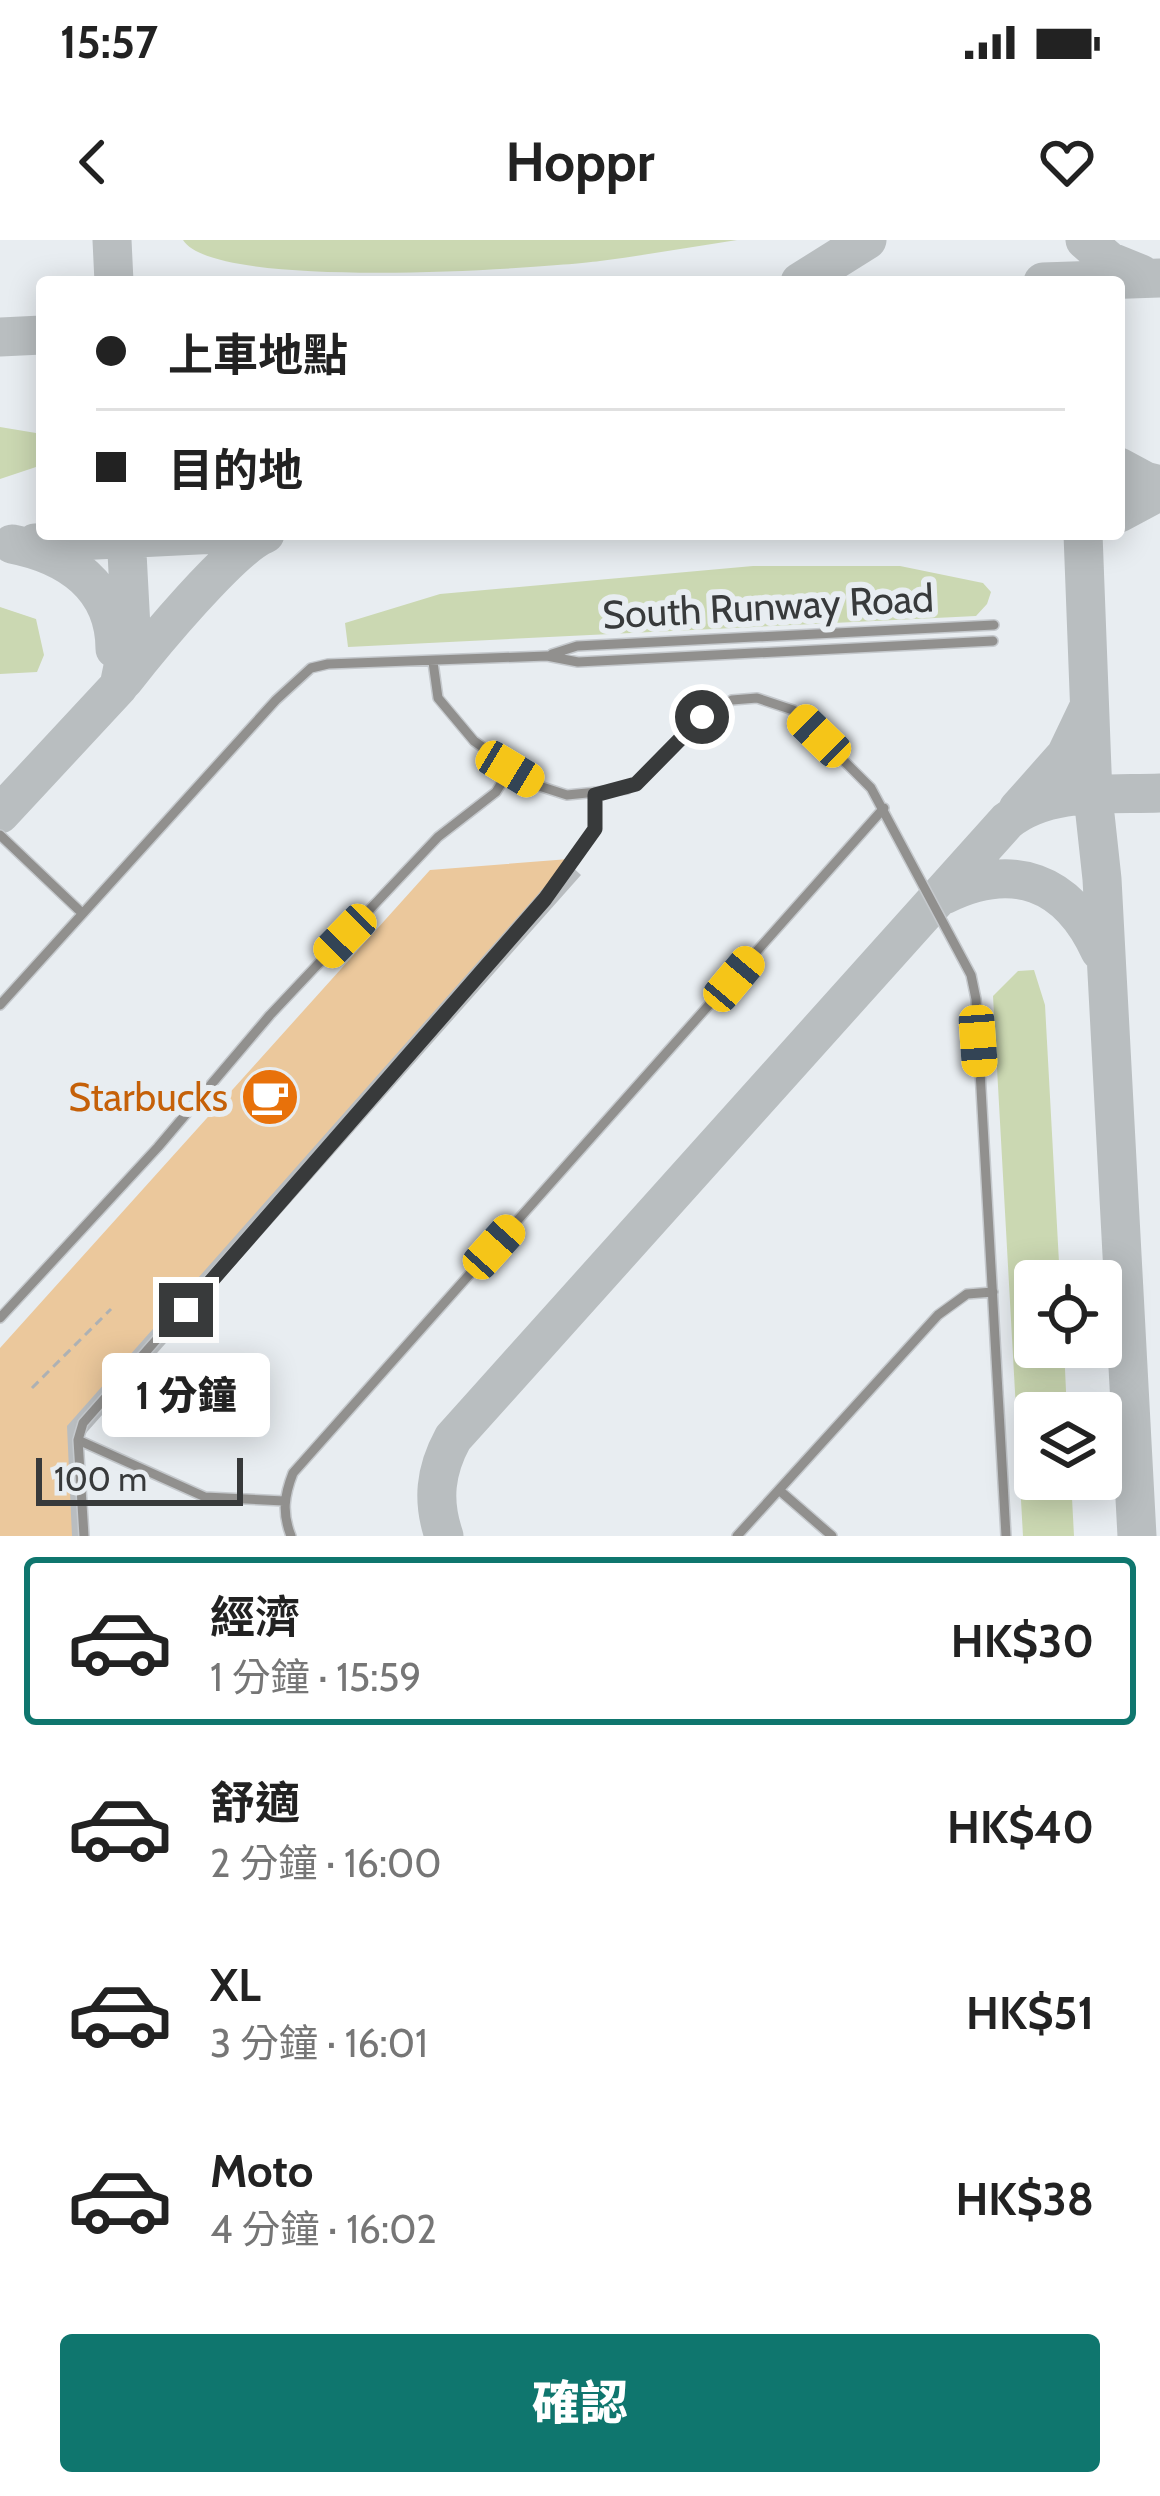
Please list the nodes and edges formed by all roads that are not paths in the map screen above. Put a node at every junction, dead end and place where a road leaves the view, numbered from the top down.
1 (994, 625) dead end
2 (992, 641) dead end
3 (547, 656) junction
4 (433, 662) junction
5 (510, 769) junction
6 (595, 795) junction
7 (884, 808) junction
8 (0, 835) edge
9 (82, 913) junction
10 (0, 1005) edge
11 (993, 1292) junction
12 (0, 1318) edge
13 (78, 1440) junction
14 (779, 1490) junction
15 (284, 1502) junction
16 (85, 1536) edge
17 (291, 1536) edge
18 (737, 1536) edge
19 (832, 1536) edge
20 (1006, 1536) edge

1 - 3 lane, South Runway Road
2 - 3 lane, South Runway Road
3 - 4 lane, South Runway Road
4 - 5 lane
4 - 9 lane, South Runway Road
5 - 6 lane
5 - 12 lane
6 - 7 lane
6 - 13 lane
7 - 11 lane
7 - 15 lane
8 - 9 lane
9 - 10 lane, South Runway Road
11 - 14 lane
11 - 20 lane
13 - 15 lane
13 - 16 lane
14 - 18 lane
14 - 19 lane
15 - 17 lane

